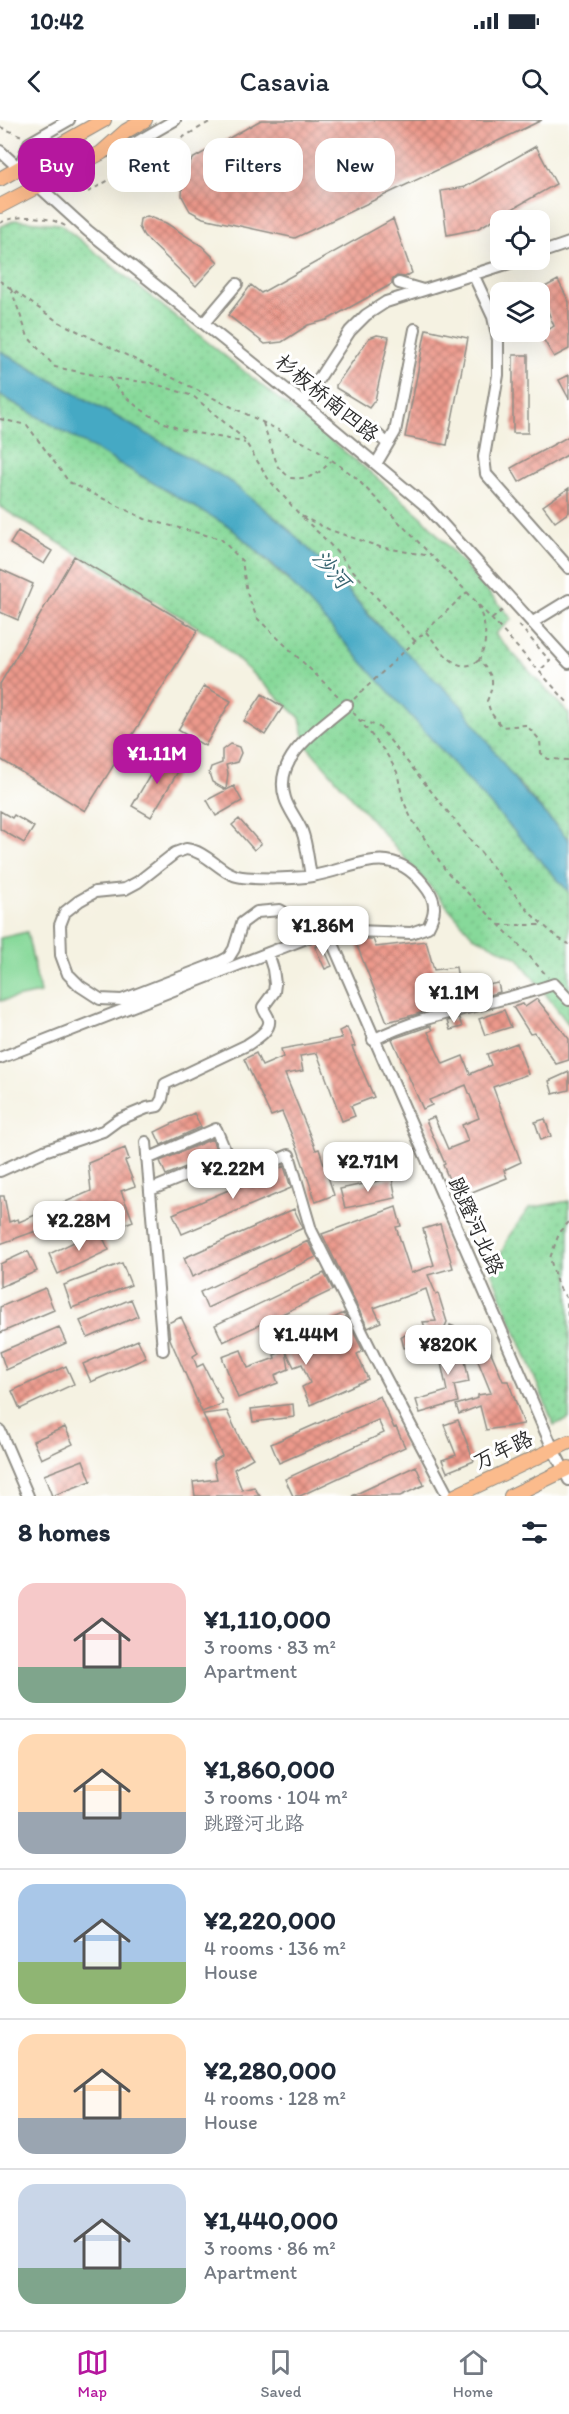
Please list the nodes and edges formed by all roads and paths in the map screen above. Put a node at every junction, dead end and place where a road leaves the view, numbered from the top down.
1 (69, 120) edge
2 (104, 120) edge
3 (145, 120) edge
4 (175, 120) edge
5 (213, 120) edge
6 (0, 127) edge
7 (30, 131) dead end
8 (37, 138) edge
9 (73, 138) edge
10 (0, 151) edge
11 (101, 153) junction
12 (95, 156) edge
13 (18, 169) edge
14 (18, 170) edge
15 (0, 179) edge
16 (95, 188) edge
17 (28, 192) edge
18 (44, 192) edge
19 (0, 206) edge
20 (0, 223) edge
21 (69, 229) dead end
22 (569, 243) edge
23 (550, 250) edge
24 (490, 269) edge
25 (473, 274) junction
26 (0, 281) edge
27 (399, 283) dead end
28 (237, 284) dead end
29 (11, 289) junction
30 (423, 290) junction
31 (204, 323) junction
32 (415, 329) dead end
33 (109, 378) junction
34 (197, 390) junction
35 (193, 396) junction
36 (303, 403) junction
37 (0, 419) edge
38 (263, 423) junction
39 (371, 429) dead end
40 (246, 443) junction
41 (388, 444) junction
42 (332, 460) junction
43 (376, 464) junction
44 (301, 516) junction
45 (432, 556) junction
46 (569, 568) edge
47 (467, 592) junction
48 (569, 600) edge
49 (477, 603) junction
50 (505, 608) dead end
51 (512, 617) dead end
52 (492, 619) junction
53 (533, 622) junction
54 (425, 632) junction
55 (415, 641) junction
56 (479, 660) junction
57 (569, 663) edge
58 (539, 671) junction
59 (364, 690) dead end
60 (569, 704) edge
61 (347, 705) junction
62 (359, 719) junction
63 (569, 760) edge
64 (311, 876) junction
65 (499, 925) junction
66 (544, 925) junction
67 (327, 930) junction
68 (569, 944) edge
69 (268, 953) junction
70 (554, 984) junction
71 (569, 1000) edge
72 (373, 1040) junction
73 (0, 1058) edge
74 (146, 1142) dead end
75 (228, 1158) junction
76 (147, 1159) junction
77 (0, 1171) edge
78 (150, 1190) junction
79 (569, 1222) edge
80 (569, 1335) edge
81 (163, 1350) dead end
82 (0, 1431) edge
83 (569, 1442) edge
84 (553, 1449) junction
85 (567, 1473) edge
86 (28, 1496) edge
87 (448, 1496) edge
88 (455, 1496) edge
89 (512, 1496) edge

1 - 8 street
2 - 9 main road
3 - 11 main road
4 - 11 street
5 - 16 path
6 - 7 path
10 - 13 street, 杉板桥南四路
11 - 12 main road
14 - 15 main road
17 - 19 main road
18 - 31 street, 杉板桥南四路
20 - 21 path
22 - 23 street
24 - 25 street
25 - 30 street
25 - 46 street
26 - 29 path
27 - 30 street
28 - 31 street
29 - 33 path
29 - 34 path
30 - 36 street
31 - 36 street, 杉板桥南四路
32 - 41 street
33 - 35 path
33 - 40 path
34 - 35 path
34 - 38 path
35 - 40 path
36 - 43 street, 杉板桥南四路
37 - 61 path
38 - 42 path
38 - 42 path
39 - 41 street
40 - 44 path
41 - 43 street
42 - 45 path
43 - 53 street, 杉板桥南四路
44 - 45 path
44 - 55 path
45 - 47 path
47 - 49 path
47 - 54 path
48 - 53 street
49 - 52 path
49 - 56 path
50 - 52 path
51 - 58 path
52 - 58 path
53 - 57 street, 杉板桥南四路
54 - 55 path
54 - 56 path
55 - 59 path
56 - 63 path
58 - 60 path
61 - 62 path
61 - 64 street
62 - 65 path
62 - 66 path
64 - 67 street
64 - 67 street
65 - 66 path
65 - 70 path
66 - 68 path
67 - 69 street
67 - 72 street, 跳蹬河北路
69 - 73 street
69 - 77 street
70 - 71 street
70 - 72 street
72 - 84 street, 跳蹬河北路
74 - 76 street
75 - 76 street
75 - 78 street
75 - 87 street
76 - 78 street
78 - 81 street
79 - 80 path
82 - 86 street
83 - 84 main road, 万年路
84 - 85 street, 跳蹬河北路
84 - 88 main road, 万年路
85 - 89 main road

